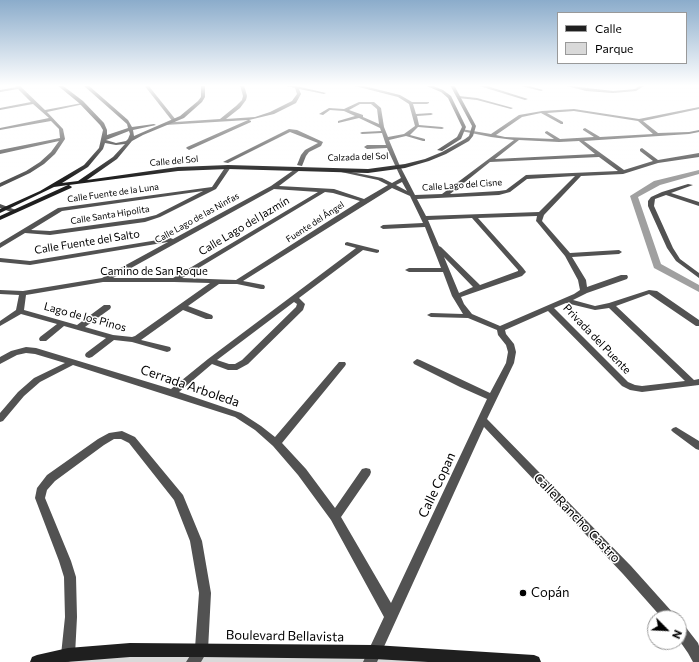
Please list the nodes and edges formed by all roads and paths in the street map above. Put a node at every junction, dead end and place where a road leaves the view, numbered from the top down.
1 (414, 115) edge
2 (49, 116) edge
3 (94, 116) edge
4 (120, 116) edge
5 (170, 116) edge
6 (183, 116) edge
7 (227, 116) edge
8 (262, 116) edge
9 (361, 116) joint
10 (381, 116) edge
11 (459, 116) edge
12 (469, 116) edge
13 (522, 116) edge
14 (549, 116) edge
15 (612, 116) edge
16 (660, 116) edge
17 (255, 118) junction
18 (52, 119) junction
19 (639, 120) junction
20 (174, 121) junction
21 (220, 121) junction
22 (340, 122) dead end
23 (561, 123) dead end
24 (167, 124) junction
25 (417, 126) junction
26 (442, 128) dead end
27 (0, 129) edge
28 (130, 129) junction
29 (383, 129) junction
30 (585, 129) dead end
31 (463, 130) junction
32 (699, 131) edge
33 (473, 132) junction
34 (547, 132) dead end
35 (362, 133) dead end
36 (406, 135) junction
37 (657, 135) junction
38 (492, 136) junction
39 (63, 139) junction
40 (104, 139) junction
41 (387, 139) junction
42 (518, 139) junction
43 (600, 139) junction
44 (423, 140) dead end
45 (580, 140) junction
46 (130, 141) junction
47 (559, 141) junction
48 (390, 146) junction
49 (367, 147) dead end
50 (189, 148) dead end
51 (642, 150) dead end
52 (0, 152) edge
53 (699, 155) edge
54 (600, 156) junction
55 (489, 161) junction
56 (657, 162) junction
57 (227, 164) junction
58 (397, 165) junction
59 (299, 167) junction
60 (101, 168) junction
61 (340, 171) junction
62 (623, 172) junction
63 (114, 174) junction
64 (579, 175) junction
65 (84, 179) junction
66 (403, 179) junction
67 (61, 182) junction
68 (77, 183) junction
69 (391, 184) junction
70 (0, 185) edge
71 (690, 185) dead end
72 (52, 186) junction
73 (273, 187) junction
74 (214, 188) junction
75 (325, 190) junction
76 (42, 192) junction
77 (664, 194) junction
78 (50, 195) junction
79 (412, 196) junction
80 (443, 196) junction
81 (365, 200) junction
82 (699, 204) edge
83 (2, 208) edge
84 (14, 211) junction
85 (541, 214) junction
86 (473, 216) junction
87 (0, 218) edge
88 (424, 218) junction
89 (426, 226) junction
90 (383, 227) dead end
91 (24, 231) junction
92 (177, 239) junction
93 (347, 244) dead end
94 (435, 245) junction
95 (0, 246) edge
96 (361, 248) junction
97 (377, 251) dead end
98 (619, 252) dead end
99 (568, 256) junction
100 (0, 260) edge
101 (409, 270) dead end
102 (445, 270) junction
103 (699, 276) edge
104 (624, 277) dead end
105 (103, 280) junction
106 (174, 280) junction
107 (217, 282) junction
108 (237, 282) junction
109 (261, 287) dead end
110 (479, 289) junction
111 (584, 291) junction
112 (0, 292) edge
113 (23, 293) junction
114 (456, 296) junction
115 (294, 298) junction
116 (567, 301) junction
117 (610, 305) junction
118 (182, 306) junction
119 (107, 307) dead end
120 (550, 308) junction
121 (20, 310) junction
122 (431, 315) dead end
123 (469, 316) junction
124 (209, 317) dead end
125 (63, 323) junction
126 (0, 324) edge
127 (699, 324) edge
128 (80, 328) junction
129 (501, 329) junction
130 (112, 337) junction
131 (43, 339) dead end
132 (132, 340) junction
133 (167, 349) dead end
134 (89, 355) dead end
135 (0, 361) edge
136 (211, 361) junction
137 (73, 362) junction
138 (417, 362) dead end
139 (342, 364) dead end
140 (695, 383) edge
141 (172, 392) junction
142 (492, 398) junction
143 (0, 419) edge
144 (483, 420) junction
145 (676, 430) dead end
146 (276, 443) junction
147 (698, 444) edge
148 (366, 472) dead end
149 (334, 516) junction
150 (663, 610) edge
151 (391, 616) junction
152 (687, 640) edge
153 (201, 650) junction
154 (68, 655) junction
155 (372, 657) edge
156 (699, 661) edge
157 (37, 662) edge
158 (193, 662) edge
159 (534, 662) edge

1 - 25 street
2 - 18 street
3 - 40 street
4 - 28 street
5 - 20 street
6 - 20 street
7 - 21 street
8 - 17 street
9 - 22 street
9 - 29 street
10 - 29 street
11 - 31 street
12 - 33 street
13 - 38 street
14 - 23 street
15 - 19 street
16 - 19 street
17 - 21 street
17 - 50 street
18 - 27 street
18 - 39 street
19 - 37 street
20 - 24 street
21 - 24 street
24 - 28 street
24 - 46 street
25 - 26 street
25 - 36 street
28 - 40 street
28 - 46 street
29 - 35 street
29 - 41 street
30 - 43 street
31 - 33 street
31 - 58 street, Calzada del Sol
32 - 37 street
33 - 38 street
33 - 58 street, Calzada del Sol
34 - 47 street
36 - 41 street
36 - 44 street
37 - 43 street
38 - 42 street
39 - 52 street
39 - 70 street
40 - 46 street
40 - 67 street
41 - 48 street
42 - 47 street
42 - 55 street
43 - 45 street
45 - 47 street
45 - 54 street
46 - 60 street
48 - 49 street
48 - 58 street
51 - 56 street
53 - 56 street, Calle Lago del Cisne
54 - 55 street
54 - 62 street
55 - 80 street
56 - 62 street, Calle Lago del Cisne
57 - 59 street, Calle del Sol
57 - 59 street
57 - 63 street, Calle del Sol
57 - 68 street, Calle del Sol
57 - 74 street, Calle Santa Hipolita
58 - 59 street, Calzada del Sol
58 - 61 street, Calzada del Sol
58 - 66 street
59 - 61 street, Calzada del Sol
59 - 73 street, Calle Lago de las Ninfas
60 - 63 street
60 - 65 street
61 - 69 street
62 - 64 street, Calle Lago del Cisne
63 - 65 street, Calle del Sol
64 - 80 street, Calle Lago del Cisne
64 - 85 street
65 - 67 street, Calle del Sol
65 - 68 street
66 - 69 street, Fuente del Ángel
66 - 79 street
67 - 72 street
68 - 72 street, Calle del Sol
68 - 78 street
69 - 79 street
69 - 81 street, Fuente del Ángel
71 - 77 street
72 - 76 street
73 - 75 street
73 - 92 street, Calle Lago de las Ninfas
74 - 91 street, Calle Fuente de la Luna
74 - 91 street, Calle Santa Hipolita
75 - 81 street
75 - 106 street, Calle Lago del Jazmín
76 - 78 street
76 - 83 street
77 - 82 street
77 - 103 street
78 - 84 street
79 - 80 street, Calle Lago del Cisne
79 - 88 street
81 - 108 street, Fuente del Ángel
83 - 84 street
84 - 87 street
85 - 86 street
85 - 99 street
86 - 88 street
86 - 110 street
88 - 89 street
89 - 90 street
89 - 94 street
91 - 95 street, Calle Fuente de la Luna
92 - 100 street, Calle Fuente del Salto
92 - 105 street, Calle Lago de las Ninfas
93 - 96 street
94 - 102 street
94 - 110 street
96 - 97 street
96 - 115 street
98 - 99 street
99 - 111 street
101 - 102 street
102 - 114 street
104 - 111 street
105 - 106 street, Camino de San Roque
105 - 113 street, Camino de San Roque
106 - 107 street, Camino de San Roque
107 - 108 street, Camino de San Roque
107 - 118 street, Lago de los Pinos
108 - 109 street, Camino de San Roque
110 - 114 street
111 - 116 street
112 - 113 street, Camino de San Roque
113 - 121 street
114 - 123 street
115 - 136 street
115 - 136 street
116 - 117 street
116 - 120 street
117 - 127 street
117 - 140 street
118 - 124 street
118 - 132 street, Lago de los Pinos
119 - 128 street
120 - 129 street
120 - 140 street, Privada del Puente
121 - 125 street, Lago de los Pinos
121 - 126 street
122 - 123 street
123 - 129 street
125 - 128 street, Lago de los Pinos
125 - 131 street
128 - 130 street, Lago de los Pinos
129 - 142 street, Calle Copan
130 - 132 street, Lago de los Pinos
130 - 134 street
132 - 133 street
135 - 137 street, Cerrada Arboleda
136 - 141 street
137 - 141 street, Cerrada Arboleda
137 - 143 street
138 - 142 street
139 - 146 street
141 - 146 street, Cerrada Arboleda
142 - 144 street, Calle Copan
144 - 150 street, Calle Rancho Castro
144 - 151 street, Calle Copan
145 - 147 street
146 - 149 street, Cerrada Arboleda
148 - 149 street
149 - 151 street, Cerrada Arboleda
151 - 155 street, Calle Copan
152 - 156 street
153 - 154 street, Boulevard Bellavista
153 - 154 street
153 - 155 street, Boulevard Bellavista
153 - 158 street
154 - 157 street, Boulevard Bellavista
155 - 159 street, Boulevard Bellavista

